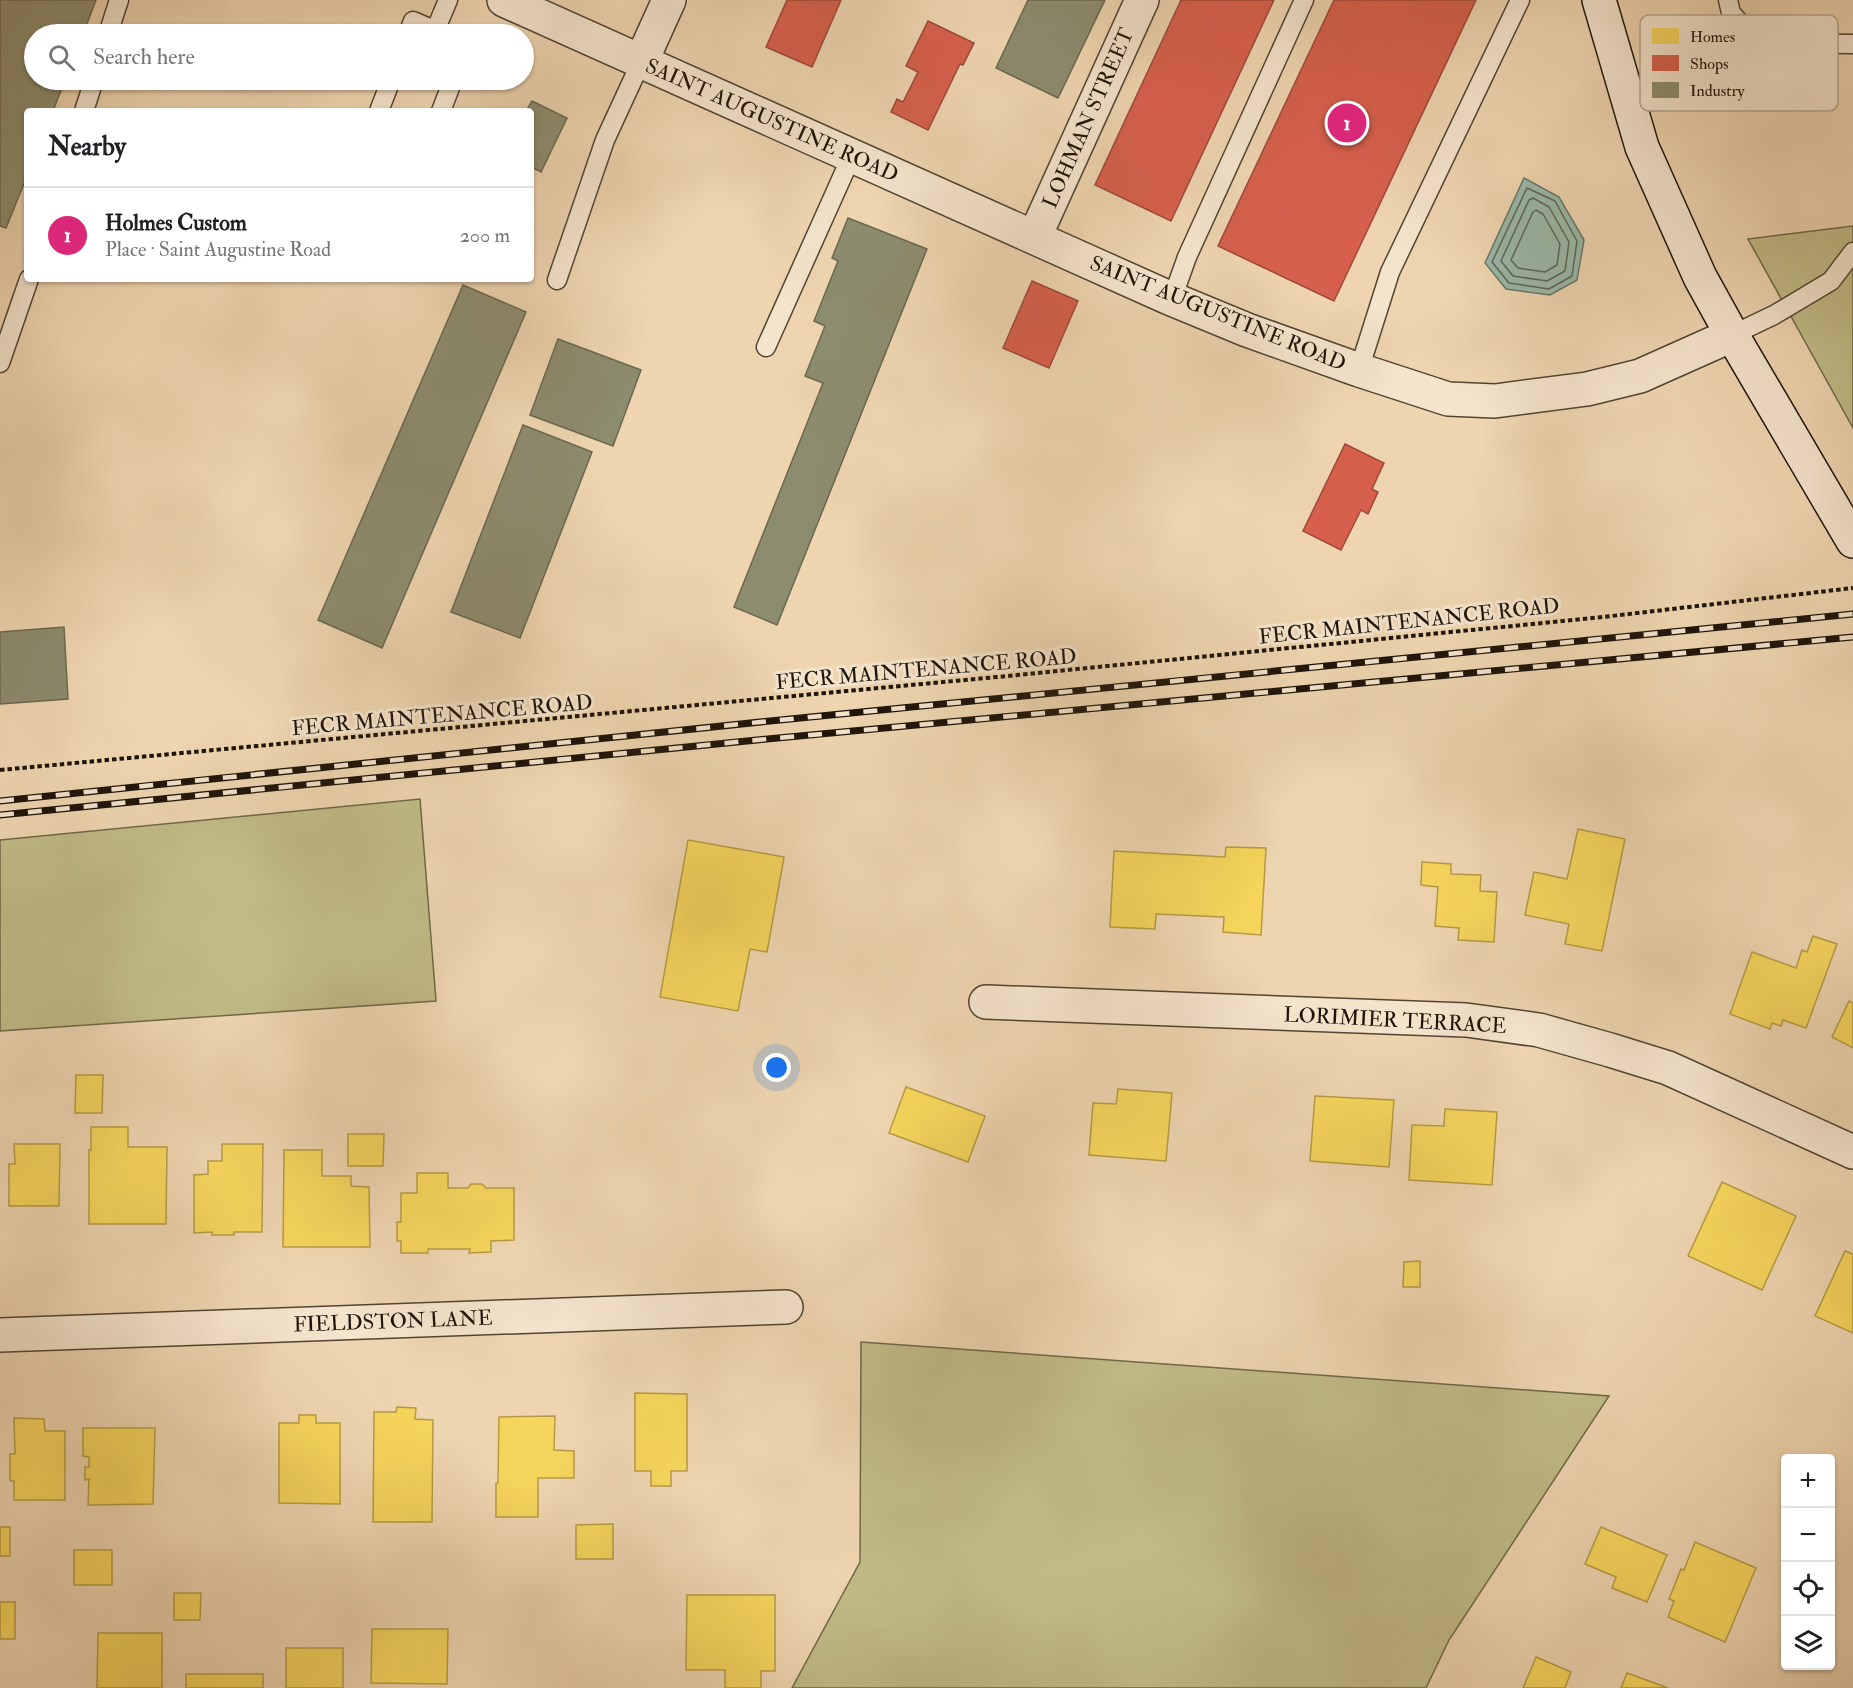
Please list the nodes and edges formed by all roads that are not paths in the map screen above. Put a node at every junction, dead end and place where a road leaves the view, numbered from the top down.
1 (119, 0) edge
2 (448, 0) edge
3 (504, 0) edge
4 (669, 0) edge
5 (1142, 0) edge
6 (1304, 0) edge
7 (1520, 0) edge
8 (1599, 0) edge
9 (1728, 0) edge
10 (1733, 15) edge
11 (111, 24) edge
12 (441, 24) edge
13 (1838, 44) edge
14 (1853, 44) edge
15 (641, 62) junction
16 (91, 90) edge
17 (387, 90) edge
18 (449, 90) edge
19 (85, 108) edge
20 (380, 108) edge
21 (442, 108) edge
22 (852, 155) junction
23 (1035, 236) junction
24 (1853, 252) edge
25 (557, 280) dead end
26 (28, 282) edge
27 (1172, 299) junction
28 (1732, 335) junction
29 (766, 347) dead end
30 (0, 363) edge
31 (1359, 370) junction
32 (1853, 541) edge
33 (986, 1002) dead end
34 (1853, 1152) edge
35 (786, 1308) dead end
36 (0, 1335) edge

1 - 11 lane
2 - 12 lane
3 - 15 street, SAINT AUGUSTINE ROAD
4 - 15 street
5 - 23 street, LOHMAN STREET
6 - 27 lane
7 - 31 lane
8 - 28 street
9 - 10 lane
13 - 14 lane
15 - 22 street, SAINT AUGUSTINE ROAD
15 - 25 lane
16 - 19 lane
17 - 20 lane
18 - 21 lane
22 - 23 street, SAINT AUGUSTINE ROAD
22 - 29 lane
23 - 27 street, SAINT AUGUSTINE ROAD
24 - 28 lane
26 - 30 lane
27 - 31 street, SAINT AUGUSTINE ROAD
28 - 31 street, SAINT AUGUSTINE ROAD
28 - 32 street
33 - 34 street, LORIMIER TERRACE
35 - 36 street, FIELDSTON LANE

